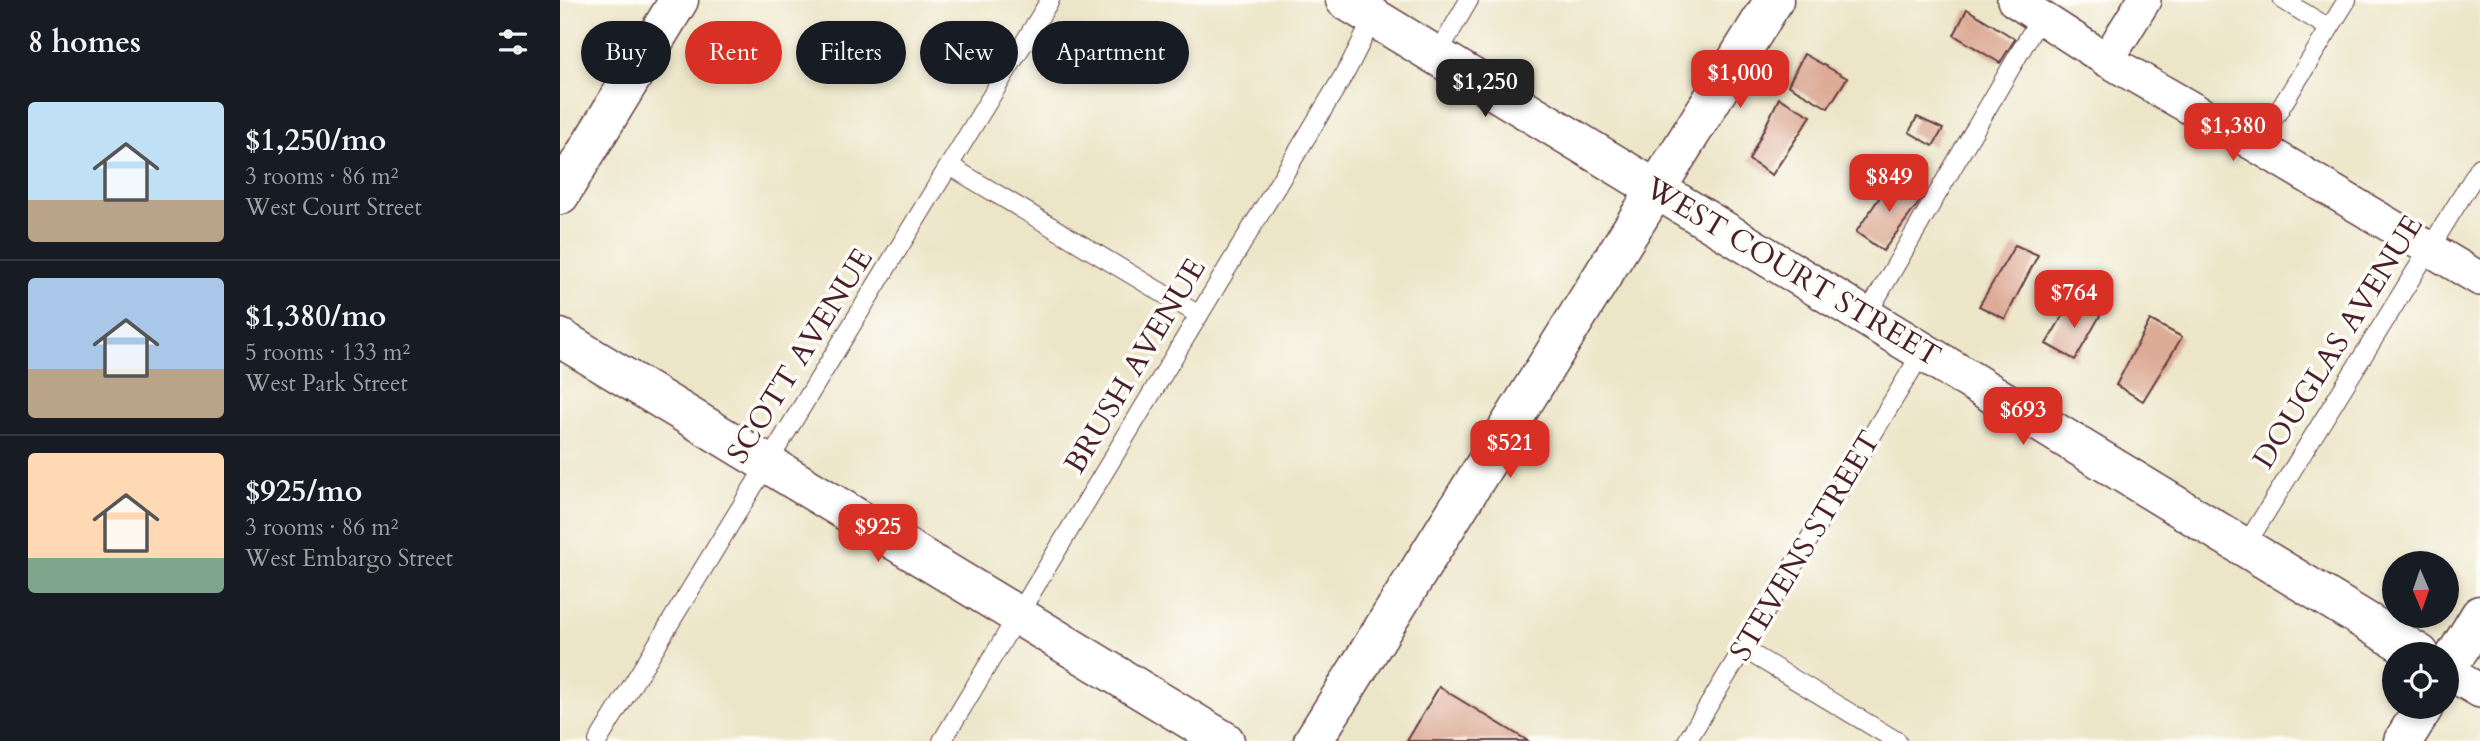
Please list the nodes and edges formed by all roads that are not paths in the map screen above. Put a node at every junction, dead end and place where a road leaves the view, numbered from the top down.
1 (679, 0) edge
2 (1050, 0) edge
3 (1469, 0) edge
4 (1774, 0) edge
5 (2144, 0) edge
6 (2283, 0) edge
7 (2347, 0) edge
8 (2027, 8) edge
9 (1359, 9) edge
10 (2329, 28) junction
11 (1437, 55) junction
12 (2108, 60) junction
13 (2257, 146) junction
14 (950, 166) junction
15 (2480, 167) edge
16 (1657, 188) junction
17 (560, 195) edge
18 (2428, 248) junction
19 (2480, 279) edge
20 (1199, 315) junction
21 (1866, 316) junction
22 (560, 338) edge
23 (1923, 351) junction
24 (768, 461) junction
25 (2244, 548) junction
26 (1017, 614) junction
27 (2480, 615) edge
28 (2400, 642) edge
29 (1742, 648) junction
30 (2459, 650) edge
31 (2459, 679) edge
32 (2480, 691) edge
33 (2417, 719) edge
34 (598, 741) edge
35 (942, 741) edge
36 (1225, 741) edge
37 (1313, 741) edge
38 (1687, 741) edge
39 (1897, 741) edge
40 (2403, 741) edge

1 - 17 street
2 - 14 lane, SCOTT AVENUE
3 - 11 lane
4 - 16 street
5 - 12 street
6 - 10 lane
7 - 10 lane
8 - 12 street
8 - 21 lane
9 - 11 street, WEST COURT STREET
9 - 20 lane, BRUSH AVENUE
10 - 13 lane
11 - 16 street, WEST COURT STREET
12 - 13 street
13 - 18 street
14 - 20 lane
14 - 24 lane, SCOTT AVENUE
15 - 18 lane, DOUGLAS AVENUE
16 - 21 street, WEST COURT STREET
16 - 37 street
18 - 19 street
18 - 25 lane, DOUGLAS AVENUE
20 - 26 lane, BRUSH AVENUE
21 - 23 street, WEST COURT STREET
22 - 24 street
23 - 25 street, WEST COURT STREET
23 - 29 lane, STEVENS STREET
24 - 26 street
24 - 34 lane, SCOTT AVENUE
25 - 28 street, WEST COURT STREET
26 - 35 lane, BRUSH AVENUE
26 - 36 street
27 - 30 street
29 - 38 lane, STEVENS STREET
29 - 39 lane
31 - 32 street
33 - 40 street

